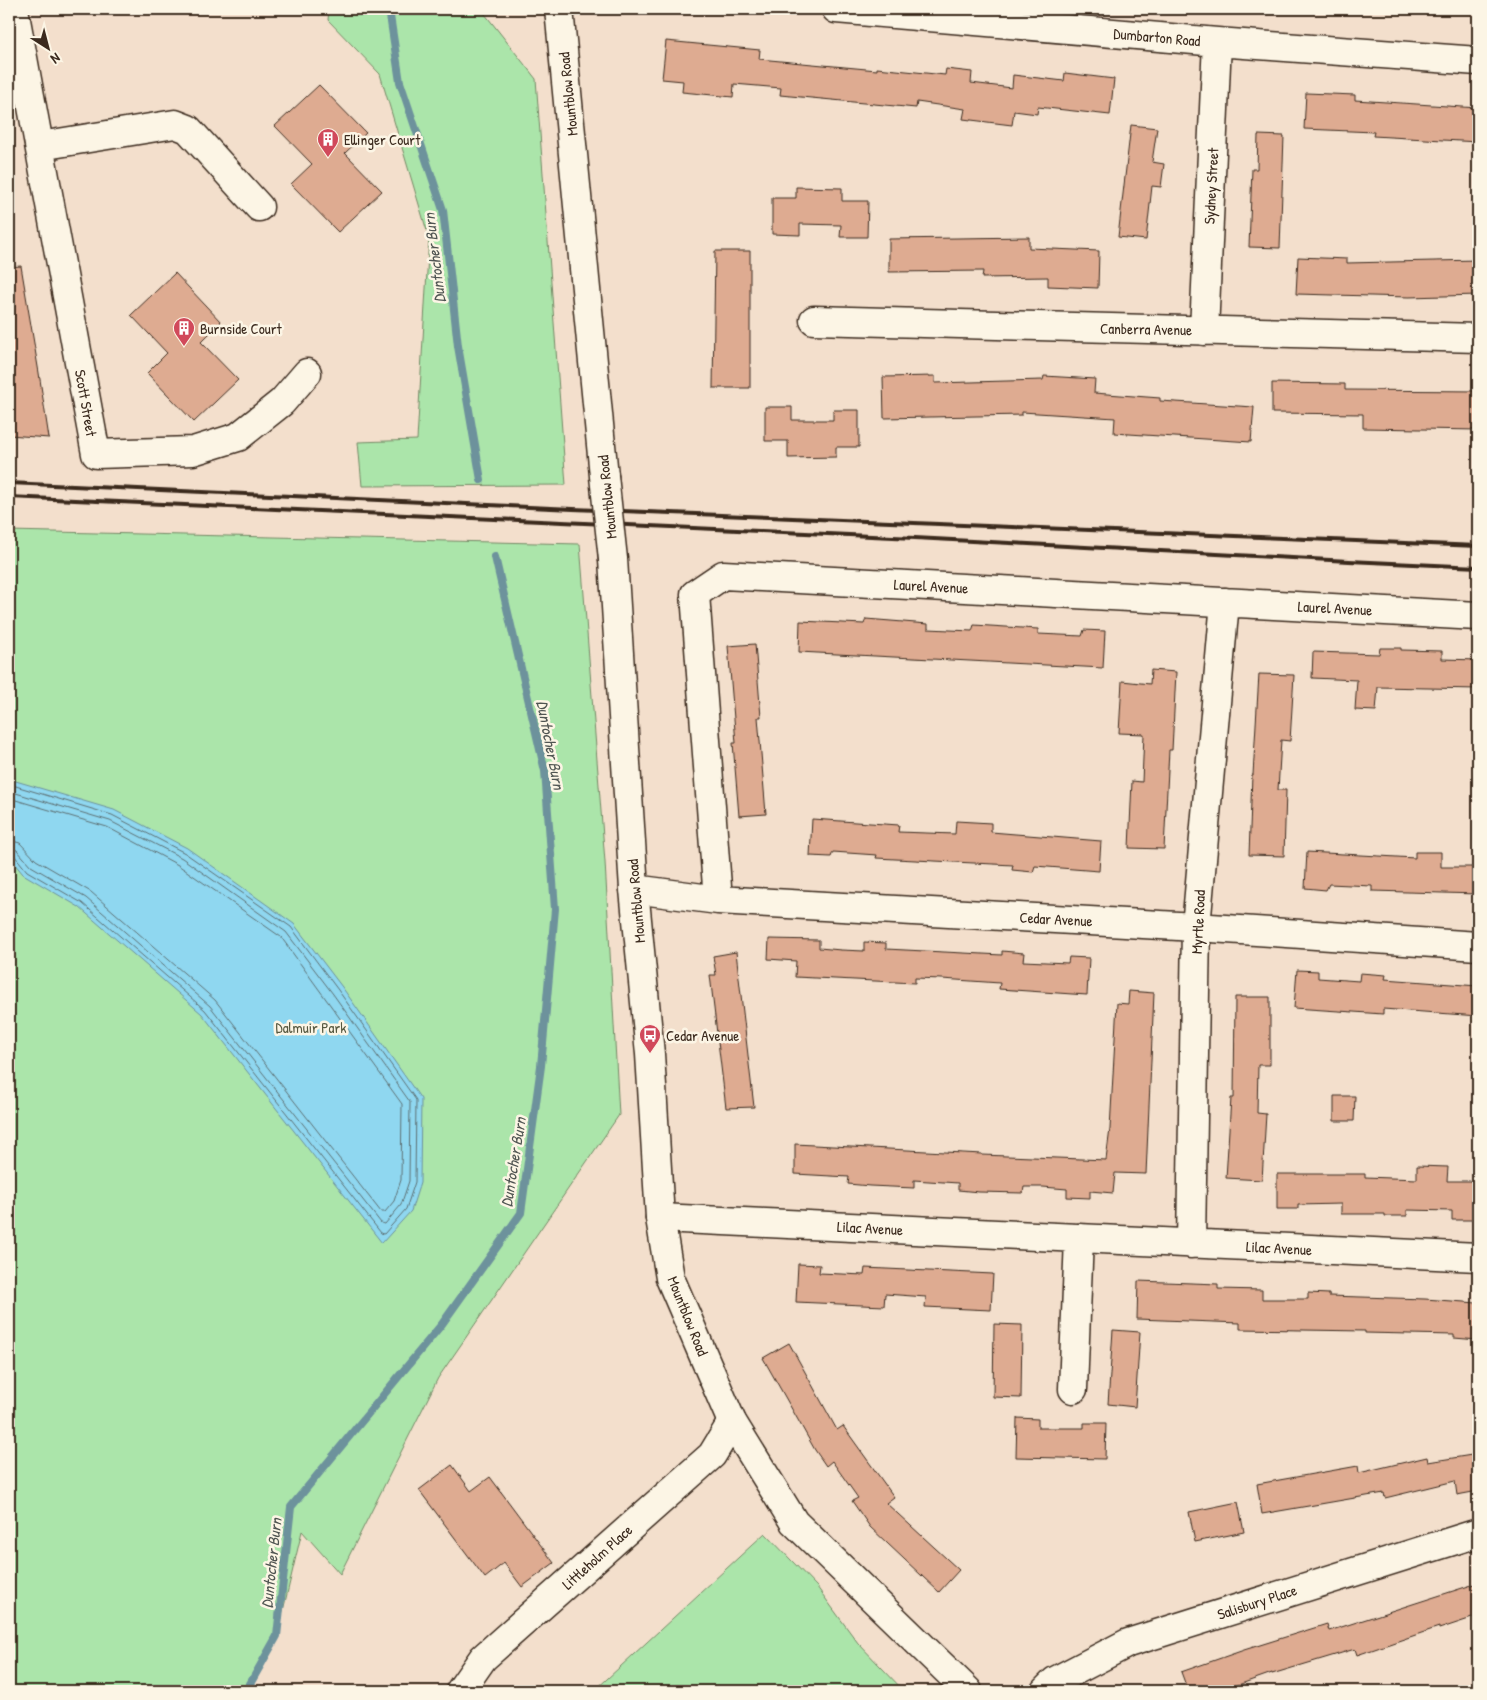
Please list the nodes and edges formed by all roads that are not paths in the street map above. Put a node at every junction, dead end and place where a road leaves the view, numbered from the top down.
1 (14, 9) edge
2 (559, 9) edge
3 (836, 9) edge
4 (1217, 42) junction
5 (1478, 61) edge
6 (40, 146) junction
7 (259, 206) dead end
8 (814, 320) dead end
9 (1204, 331) junction
10 (1478, 338) edge
11 (307, 373) dead end
12 (1225, 602) junction
13 (1478, 616) edge
14 (634, 889) junction
15 (718, 900) junction
16 (1196, 927) junction
17 (1478, 946) edge
18 (660, 1218) junction
19 (1079, 1238) junction
20 (1191, 1244) junction
21 (1478, 1257) edge
22 (1073, 1389) dead end
23 (732, 1422) junction
24 (1478, 1533) edge
25 (460, 1691) edge
26 (968, 1691) edge
27 (1045, 1691) edge

1 - 6 street, Scott Street
2 - 14 street, Mountblow Road, bridge
3 - 4 street, Dumbarton Road
4 - 5 street, Dumbarton Road
4 - 9 street, Sydney Street
6 - 7 street
6 - 11 street, Scott Street
8 - 9 street, Canberra Avenue
9 - 10 street, Canberra Avenue
12 - 13 street, Laurel Avenue
12 - 15 street, Laurel Avenue
12 - 16 street, Myrtle Road
14 - 15 street, Cedar Avenue
14 - 18 street, Mountblow Road
15 - 16 street, Cedar Avenue
16 - 17 street, Cedar Avenue
16 - 20 street, Myrtle Road
18 - 19 street, Lilac Avenue
18 - 23 street, Mountblow Road
19 - 20 street, Lilac Avenue
19 - 22 street
20 - 21 street, Lilac Avenue
23 - 25 street, Littleholm Place
23 - 26 street, Mountblow Road
24 - 27 street, Salisbury Place

